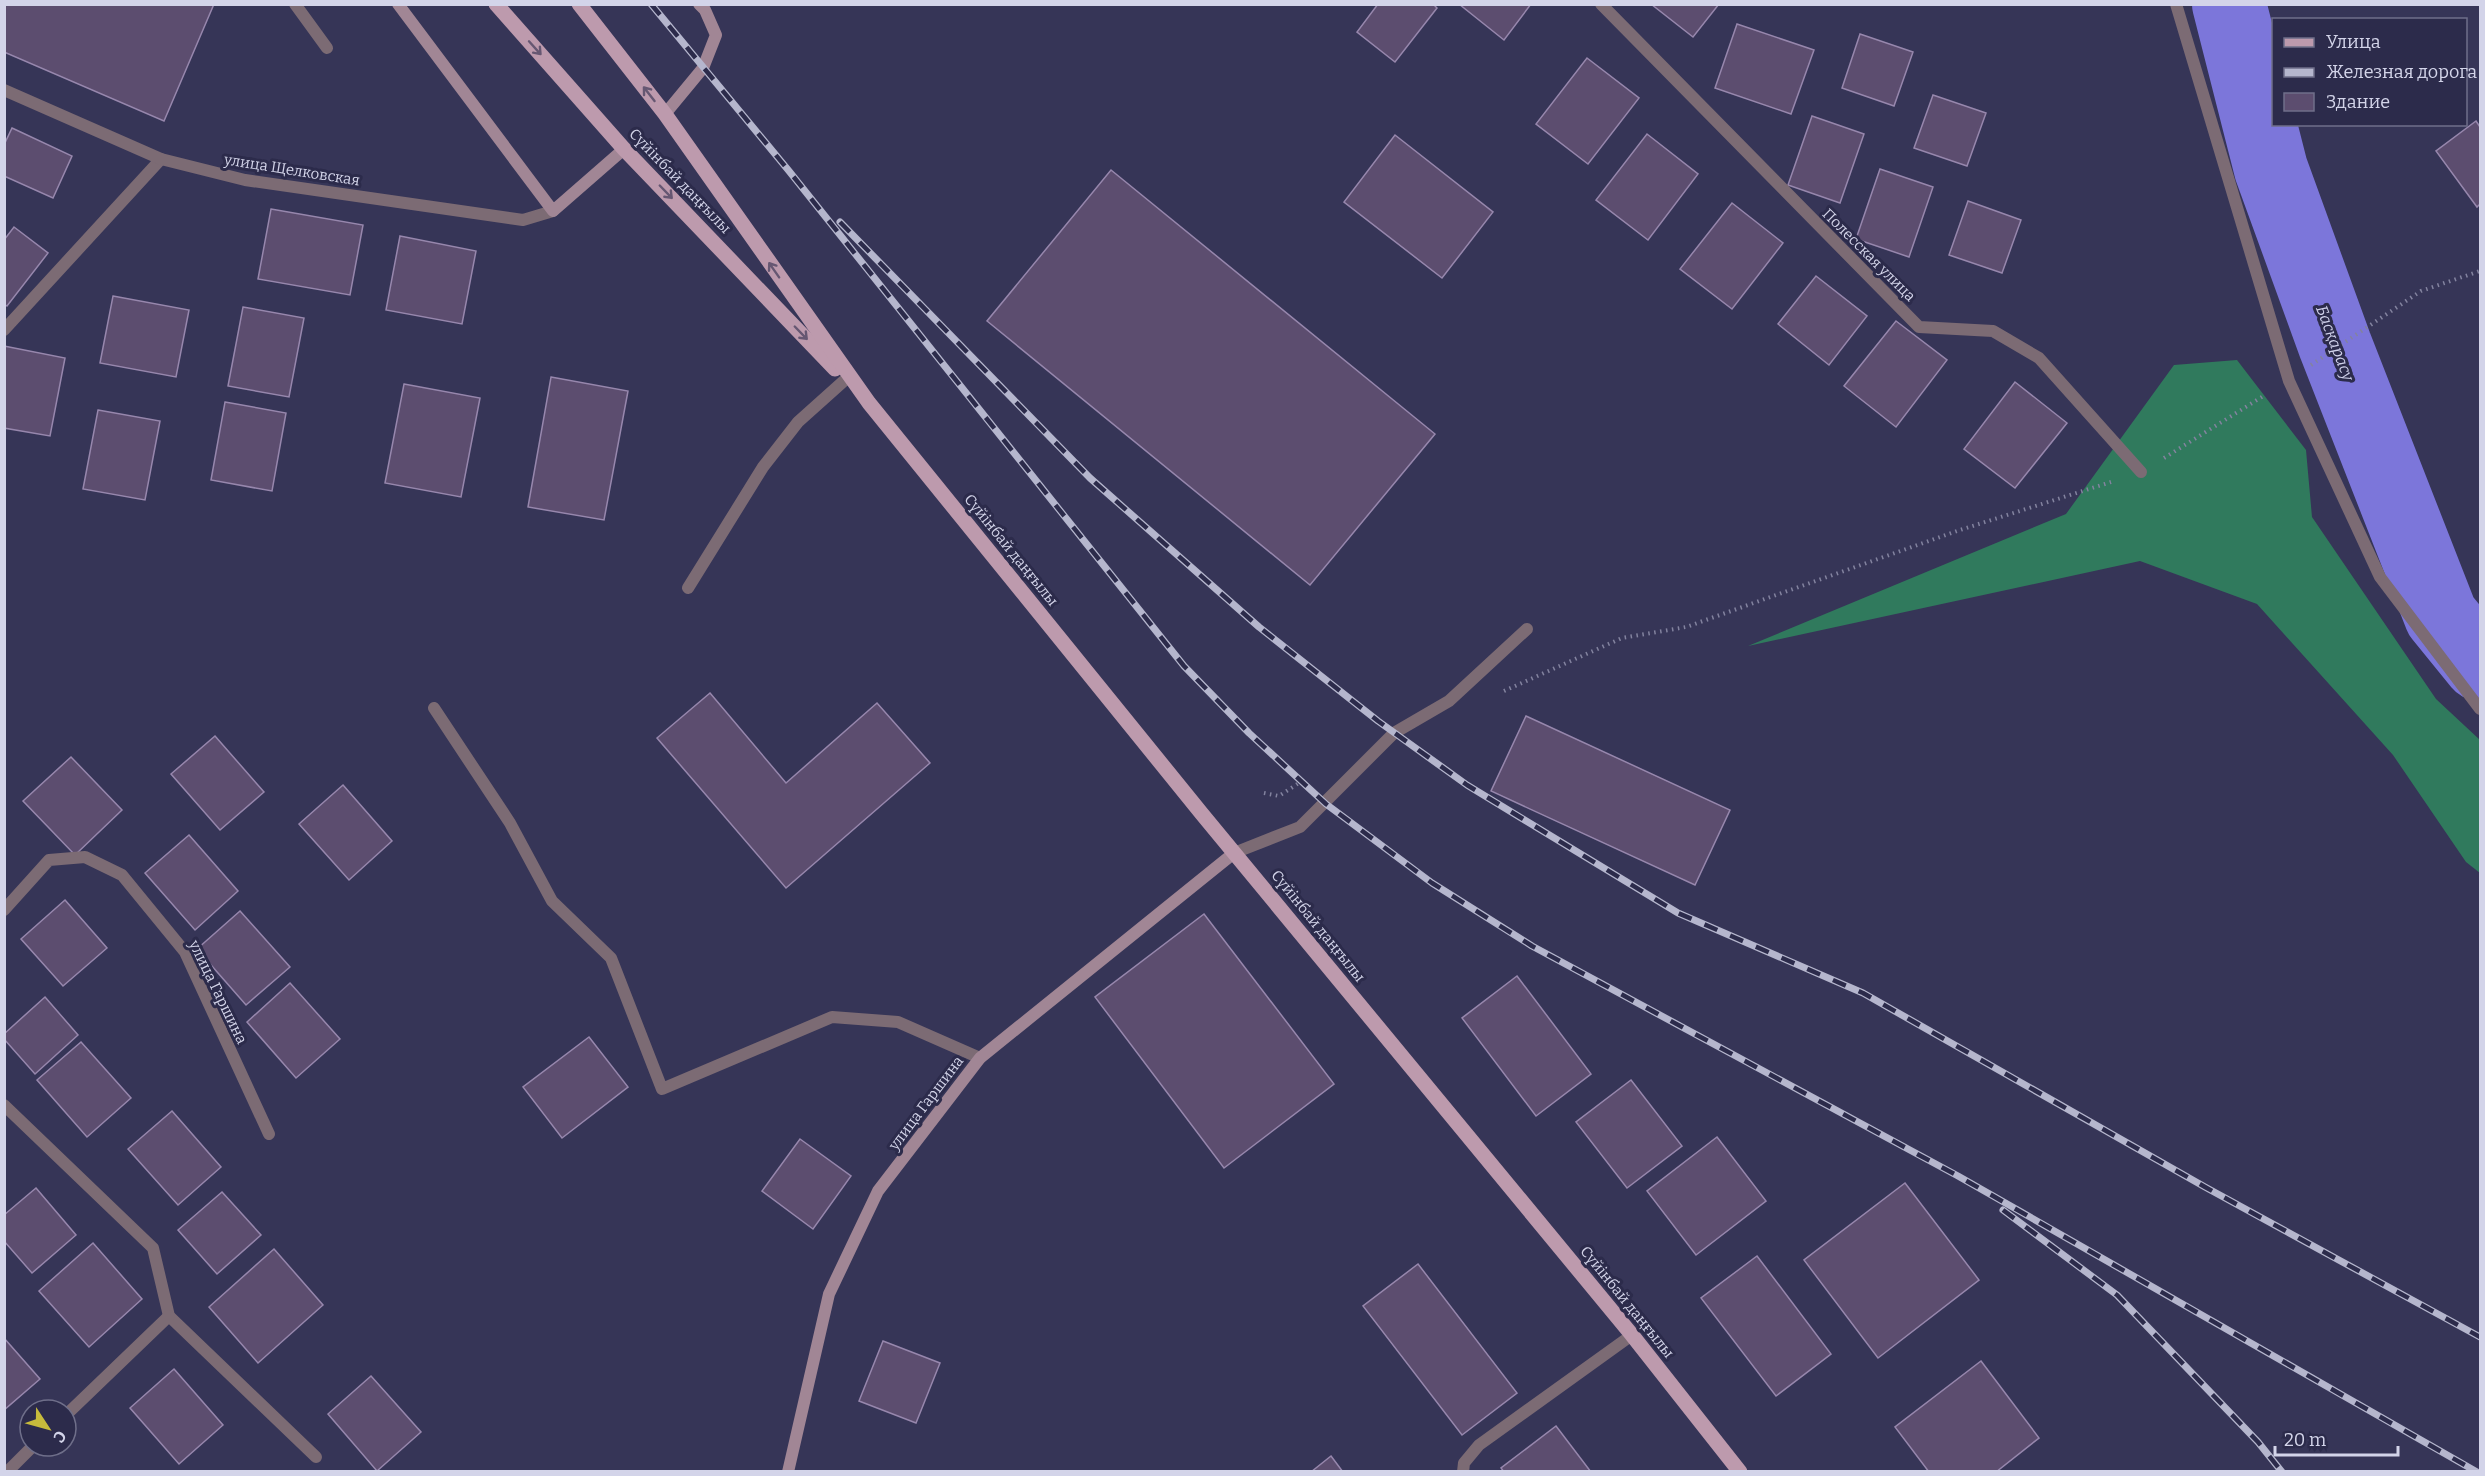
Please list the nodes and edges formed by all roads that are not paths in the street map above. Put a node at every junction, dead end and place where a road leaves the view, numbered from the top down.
1 (295, 4) edge
2 (398, 4) edge
3 (496, 4) edge
4 (579, 4) edge
5 (699, 4) edge
6 (1601, 4) edge
7 (2176, 4) edge
8 (327, 48) dead end
9 (4, 90) edge
10 (664, 114) junction
11 (624, 149) junction
12 (161, 159) junction
13 (553, 212) junction
14 (4, 330) edge
15 (846, 379) junction
16 (869, 403) junction
17 (2141, 472) road end
18 (688, 588) dead end
19 (1527, 629) dead end
20 (434, 708) dead end
21 (2481, 709) edge
22 (1234, 853) junction
23 (4, 910) edge
24 (980, 1058) junction
25 (4, 1105) edge
26 (269, 1134) dead end
27 (169, 1316) junction
28 (1632, 1335) junction
29 (78, 1403) edge
30 (316, 1456) dead end
31 (21, 1458) edge
32 (7, 1472) edge
33 (788, 1472) edge
34 (1463, 1472) edge
35 (1740, 1472) edge

1 - 8 street
2 - 13 street
3 -> 11 main road, Сүйінбай даңғылы
10 -> 4 main road, Сүйінбай даңғылы
5 - 10 street
6 - 17 street, Полесская улица
7 - 21 street
9 - 12 street, улица Щелковская
16 -> 10 main road, Сүйінбай даңғылы
11 - 13 street
11 -> 15 main road, Сүйінбай даңғылы
12 - 13 street, улица Щелковская
12 - 14 street
15 - 16 main road, Сүйінбай даңғылы
15 - 18 street
16 - 22 main road, Сүйінбай даңғылы
19 - 22 street
20 - 24 street
22 - 24 street, улица Гаршина
22 - 28 main road, Сүйінбай даңғылы
23 - 26 street, улица Гаршина
24 - 33 street, улица Гаршина
25 - 27 street
27 - 29 street
27 - 30 street
28 - 34 street
28 - 35 main road, Сүйінбай даңғылы
31 - 32 street

